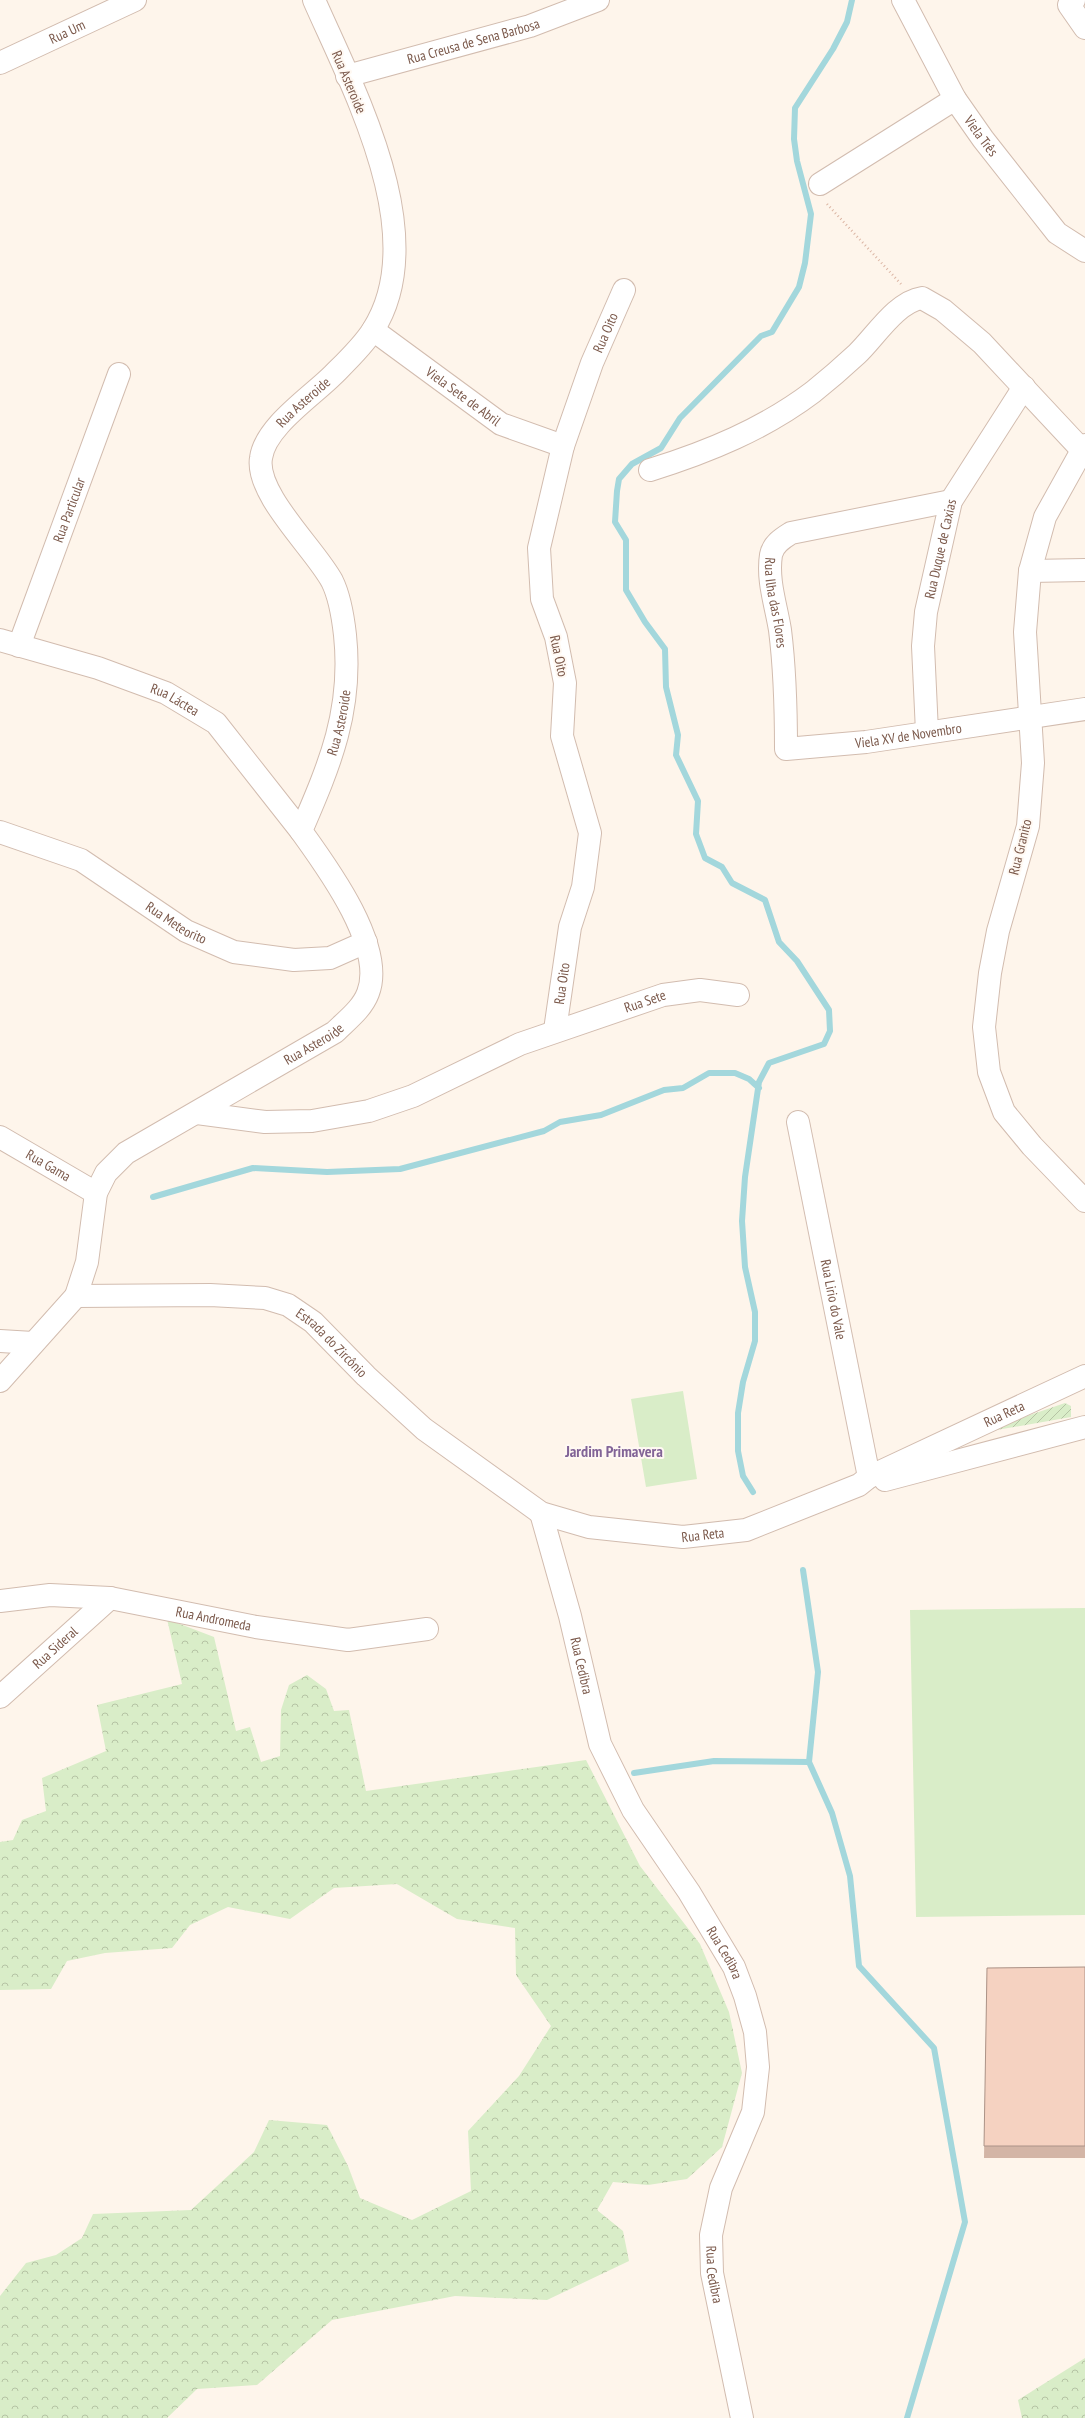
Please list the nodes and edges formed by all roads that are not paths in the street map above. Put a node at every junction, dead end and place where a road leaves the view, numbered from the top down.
1 (134, 0) edge
2 (314, 0) edge
3 (598, 0) edge
4 (903, 0) edge
5 (1074, 0) edge
6 (1085, 28) edge
7 (0, 63) edge
8 (347, 76) junction
9 (955, 99) junction
10 (820, 184) road end
11 (1085, 251) edge
12 (624, 290) dead end
13 (373, 330) junction
14 (119, 374) dead end
15 (1024, 387) junction
16 (563, 446) junction
17 (1083, 448) edge
18 (650, 470) dead end
19 (951, 501) junction
20 (1085, 570) edge
21 (1030, 571) junction
22 (9, 643) edge
23 (1085, 709) edge
24 (1029, 716) junction
25 (927, 732) junction
26 (786, 749) joint
27 (0, 832) edge
28 (301, 832) junction
29 (366, 942) junction
30 (738, 995) dead end
31 (555, 1030) junction
32 (197, 1113) junction
33 (798, 1122) dead end
34 (0, 1137) edge
35 (96, 1193) junction
36 (1085, 1201) edge
37 (76, 1296) junction
38 (0, 1341) edge
39 (33, 1343) junction
40 (1085, 1376) edge
41 (0, 1381) edge
42 (1085, 1427) edge
43 (864, 1481) junction
44 (541, 1513) junction
45 (110, 1598) junction
46 (0, 1601) edge
47 (427, 1628) dead end
48 (0, 1697) edge
49 (742, 2418) edge

1 - 7 street, Rua Um
2 - 8 street, Rua Asteroide
3 - 8 street, Rua Creusa de Sena Barbosa
4 - 9 street, Viela Três
5 - 6 street
8 - 13 street, Rua Asteroide
9 - 10 street
9 - 11 street, Viela Três
12 - 16 street, Rua Oito
13 - 16 street, Viela Sete de Abril
13 - 28 street, Rua Asteroide
14 - 22 street, Rua Particular
15 - 17 street
15 - 18 street
15 - 19 street, Rua Duque de Caxias
16 - 31 street, Rua Oito
17 - 21 street, Rua Granito
19 - 25 street, Rua Duque de Caxias
19 - 26 street, Rua Ilha das Flores
20 - 21 street
21 - 24 street, Rua Granito
22 - 28 street, Rua Láctea
23 - 24 street, Viela XV de Novembro
24 - 25 street, Viela XV de Novembro
24 - 36 street, Rua Granito
25 - 26 street, Viela XV de Novembro
27 - 29 street, Rua Meteorito
28 - 29 street, Rua Asteroide
29 - 32 street, Rua Asteroide
30 - 31 street, Rua Sete
31 - 32 street, Rua Sete
32 - 35 street, Rua Asteroide
33 - 43 street, Rua Lirio do Vale
34 - 35 street, Rua Gama
35 - 37 street, Rua Asteroide
37 - 39 street, Rua Asteroide
37 - 44 street, Estrada do Zircônio
38 - 39 street
39 - 41 street, Rua Asteroide
40 - 43 street, Rua Reta
42 - 43 street, Rua Reta
43 - 44 street, Rua Reta
44 - 49 street, Rua Cedibra
45 - 46 street, Rua Andromeda
45 - 47 street, Rua Andromeda
45 - 48 street, Rua Sideral

